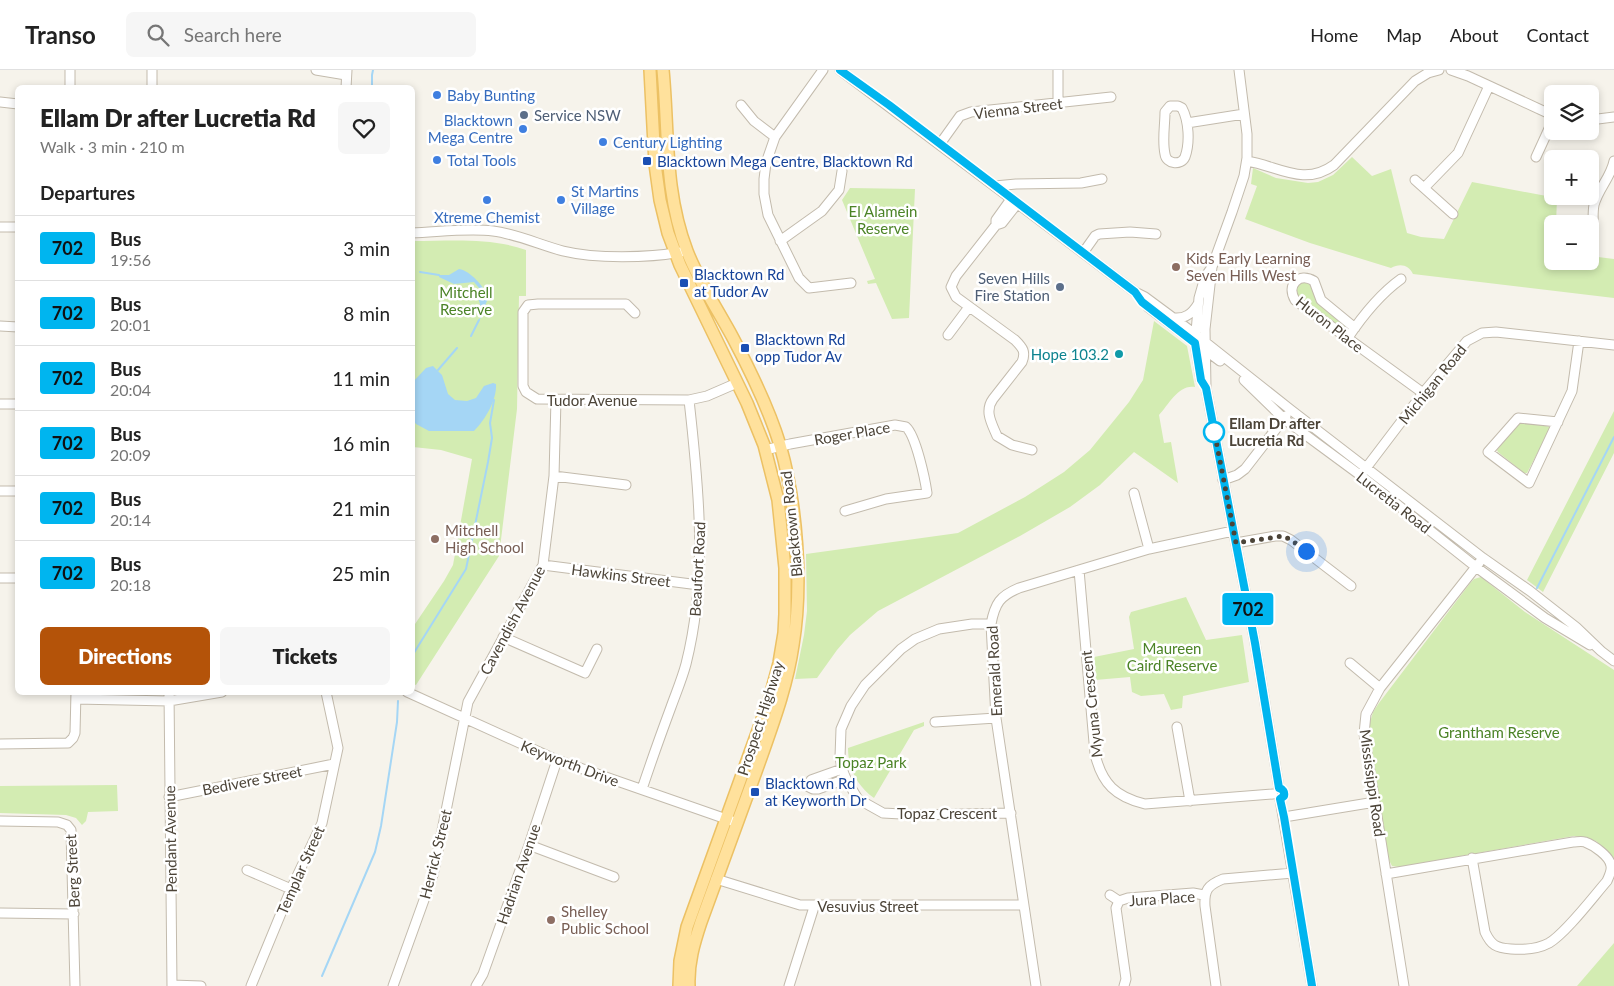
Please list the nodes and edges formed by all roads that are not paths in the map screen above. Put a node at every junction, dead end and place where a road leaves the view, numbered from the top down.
1 (70, 70) edge
2 (152, 70) edge
3 (316, 70) edge
4 (650, 70) edge
5 (663, 70) edge
6 (823, 70) edge
7 (840, 70) edge
8 (1058, 70) edge
9 (1239, 70) edge
10 (1439, 70) edge
11 (1451, 70) edge
12 (346, 72) edge
13 (70, 85) edge
14 (152, 85) edge
15 (346, 85) edge
16 (1489, 86) junction
17 (1110, 97) dead end
18 (0, 102) edge
19 (1058, 103) junction
20 (15, 104) edge
21 (741, 105) dead end
22 (1544, 111) edge
23 (1244, 114) junction
24 (1599, 120) edge
25 (1614, 120) edge
26 (1187, 123) junction
27 (775, 137) junction
28 (1544, 140) edge
29 (940, 144) junction
30 (1247, 156) junction
31 (1536, 157) dead end
32 (1614, 161) edge
33 (842, 171) dead end
34 (1102, 179) dead end
35 (1415, 180) dead end
36 (995, 186) junction
37 (1424, 188) junction
38 (1014, 201) junction
39 (1453, 214) dead end
40 (1594, 215) edge
41 (0, 227) edge
42 (15, 227) edge
43 (415, 233) edge
44 (1156, 234) dead end
45 (780, 241) junction
46 (681, 252) junction
47 (1083, 253) junction
48 (1212, 268) junction
49 (1400, 279) dead end
50 (851, 283) dead end
51 (1135, 292) junction
52 (1198, 304) junction
53 (700, 306) joint
54 (969, 307) junction
55 (635, 313) dead end
56 (1174, 318) junction
57 (0, 326) edge
58 (15, 327) edge
59 (1355, 328) junction
60 (948, 335) dead end
61 (1347, 339) junction
62 (1579, 341) junction
63 (1200, 342) junction
64 (1614, 346) edge
65 (1224, 365) junction
66 (1206, 372) junction
67 (737, 383) junction
68 (1206, 388) junction
69 (1423, 393) junction
70 (556, 400) junction
71 (689, 400) junction
72 (0, 404) edge
73 (15, 404) edge
74 (1291, 410) junction
75 (1284, 419) junction
76 (1558, 422) junction
77 (780, 446) junction
78 (765, 450) junction
79 (1032, 450) dead end
80 (1366, 467) junction
81 (1360, 475) junction
82 (554, 476) junction
83 (1223, 480) junction
84 (626, 485) dead end
85 (0, 491) edge
86 (15, 491) edge
87 (1134, 493) dead end
88 (845, 511) dead end
89 (1233, 531) junction
90 (1236, 543) junction
91 (1149, 549) junction
92 (1483, 558) junction
93 (543, 565) junction
94 (1476, 567) junction
95 (1079, 570) junction
96 (0, 578) edge
97 (15, 578) edge
98 (699, 585) junction
99 (1351, 586) dead end
100 (991, 624) junction
101 (503, 637) junction
102 (597, 650) dead end
103 (1600, 651) junction
104 (1614, 662) edge
105 (1350, 663) dead end
106 (1380, 688) junction
107 (190, 695) edge
108 (327, 695) edge
109 (413, 695) edge
110 (76, 696) edge
111 (169, 697) edge
112 (996, 718) junction
113 (464, 719) junction
114 (935, 722) dead end
115 (1177, 727) dead end
116 (0, 744) edge
117 (557, 760) junction
118 (334, 764) junction
119 (842, 769) junction
120 (846, 779) junction
121 (642, 789) junction
122 (1277, 794) junction
123 (170, 797) junction
124 (1190, 801) junction
125 (1375, 802) junction
126 (1011, 813) junction
127 (1284, 817) junction
128 (726, 819) junction
129 (0, 821) edge
130 (737, 823) junction
131 (529, 845) junction
132 (1472, 858) junction
133 (247, 870) dead end
134 (1293, 872) junction
135 (1386, 874) junction
136 (614, 877) dead end
137 (716, 879) junction
138 (291, 889) junction
139 (1110, 895) dead end
140 (1204, 895) junction
141 (1119, 901) junction
142 (814, 906) junction
143 (1024, 906) junction
144 (0, 913) edge
145 (74, 914) junction
146 (75, 986) edge
147 (172, 986) edge
148 (201, 986) edge
149 (251, 986) edge
150 (393, 986) edge
151 (476, 986) edge
152 (679, 986) edge
153 (689, 986) edge
154 (789, 986) edge
155 (1036, 986) edge
156 (1124, 986) edge
157 (1216, 986) edge
158 (1312, 986) edge
159 (1404, 986) edge

1 - 13 street
2 - 14 street
3 - 12 street
4 - 46 main road, Blacktown Road
5 - 46 main road, Blacktown Road
6 - 27 street
7 - 29 street
8 - 19 street
9 - 23 street
10 - 30 street
11 - 16 street
12 - 15 street
16 - 22 street
16 - 37 street
17 - 19 street, Vienna Street
18 - 20 street
19 - 29 street, Vienna Street
21 - 27 street
23 - 26 street
23 - 30 street
24 - 25 street
26 - 26 street
27 - 45 street
28 - 31 street
29 - 36 street
30 - 48 street
32 - 40 street
33 - 45 street
34 - 36 street
35 - 37 street
36 - 38 street
37 - 39 street
38 - 47 street
38 - 54 street
41 - 42 street
43 - 46 street
44 - 47 street
45 - 50 street
46 - 53 main road, Blacktown Road
46 - 77 main road, Blacktown Road
47 - 51 street
48 - 52 street
48 - 63 street
49 - 59 street
51 - 56 street
51 - 63 street
52 - 56 street
52 - 63 street
53 - 67 main road, Prospect Highway
54 - 60 street
54 - 79 street
55 - 70 street, Tudor Avenue
56 - 63 street
57 - 58 street
59 - 61 street
59 - 61 street, Huron Place
61 - 69 street, Huron Place
62 - 64 street, Michigan Road
62 - 69 street, Michigan Road
62 - 76 street
63 - 65 street, Lucretia Road
63 - 66 street
63 - 68 street
63 - 74 street, Lucretia Road
65 - 66 street
65 - 75 street, Lucretia Road
66 - 68 street
67 - 71 street, Tudor Avenue
67 - 78 main road, Prospect Highway
68 - 83 street
69 - 80 street, Michigan Road
70 - 71 street, Tudor Avenue
70 - 82 street, Cavendish Avenue
71 - 98 street, Beaufort Road
72 - 73 street
74 - 75 street
74 - 80 street, Lucretia Road
75 - 81 street, Lucretia Road
75 - 83 street
76 - 76 street
77 - 78 street, Roger Place
77 - 88 street, Roger Place
77 - 130 main road, Blacktown Road
78 - 128 main road, Prospect Highway
80 - 81 street, Michigan Road
80 - 92 street, Lucretia Road
81 - 94 street, Lucretia Road
82 - 84 street
82 - 93 street, Cavendish Avenue
83 - 89 street
85 - 86 street
87 - 91 street
89 - 90 street
89 - 91 street, Emerald Road
90 - 99 street
90 - 122 street
91 - 95 street, Emerald Road
92 - 94 street, Mississippi Road
92 - 103 street, Lucretia Road
93 - 98 street, Hawkins Street
93 - 101 street, Cavendish Avenue
94 - 103 street, Lucretia Road
94 - 106 street, Mississippi Road
95 - 100 street, Emerald Road
95 - 124 street, Myuna Crescent
96 - 97 street
98 - 121 street, Beaufort Road
100 - 112 street, Emerald Road
100 - 119 street, Topaz Crescent
101 - 102 street
101 - 113 street, Cavendish Avenue
103 - 104 street, Lucretia Road
105 - 106 street
106 - 125 street, Mississippi Road
107 - 111 street
108 - 118 street, Templar Street
109 - 113 street, Keyworth Drive
110 - 111 street
110 - 116 street
111 - 123 street, Pendant Avenue
112 - 114 street
112 - 126 street, Emerald Road
113 - 117 street, Keyworth Drive
113 - 150 street, Herrick Street
115 - 124 street
117 - 121 street, Keyworth Drive
117 - 131 street, Hadrian Avenue
118 - 123 street, Bedivere Street
118 - 138 street, Templar Street
119 - 120 street, Topaz Crescent
119 - 120 street
120 - 126 street, Topaz Crescent
121 - 128 street, Keyworth Drive
122 - 124 street, Myuna Crescent
122 - 127 street
123 - 147 street, Pendant Avenue
125 - 127 street
125 - 135 street, Mississippi Road
126 - 143 street, Emerald Road
127 - 134 street
128 - 130 street, Keyworth Drive
128 - 152 main road, Prospect Highway
129 - 145 street, Berg Street
130 - 137 main road, Blacktown Road
131 - 136 street
131 - 151 street, Hadrian Avenue
132 - 132 street
132 - 135 street
133 - 138 street
134 - 140 street
134 - 158 street
135 - 159 street, Mississippi Road
137 - 142 street, Vesuvius Street
137 - 153 main road, Blacktown Road
138 - 149 street, Templar Street
139 - 141 street, Jura Place
140 - 141 street, Jura Place
140 - 157 street
141 - 156 street, Jura Place
142 - 143 street, Vesuvius Street
142 - 154 street
143 - 155 street, Emerald Road
144 - 145 street
145 - 146 street, Berg Street
147 - 148 street

